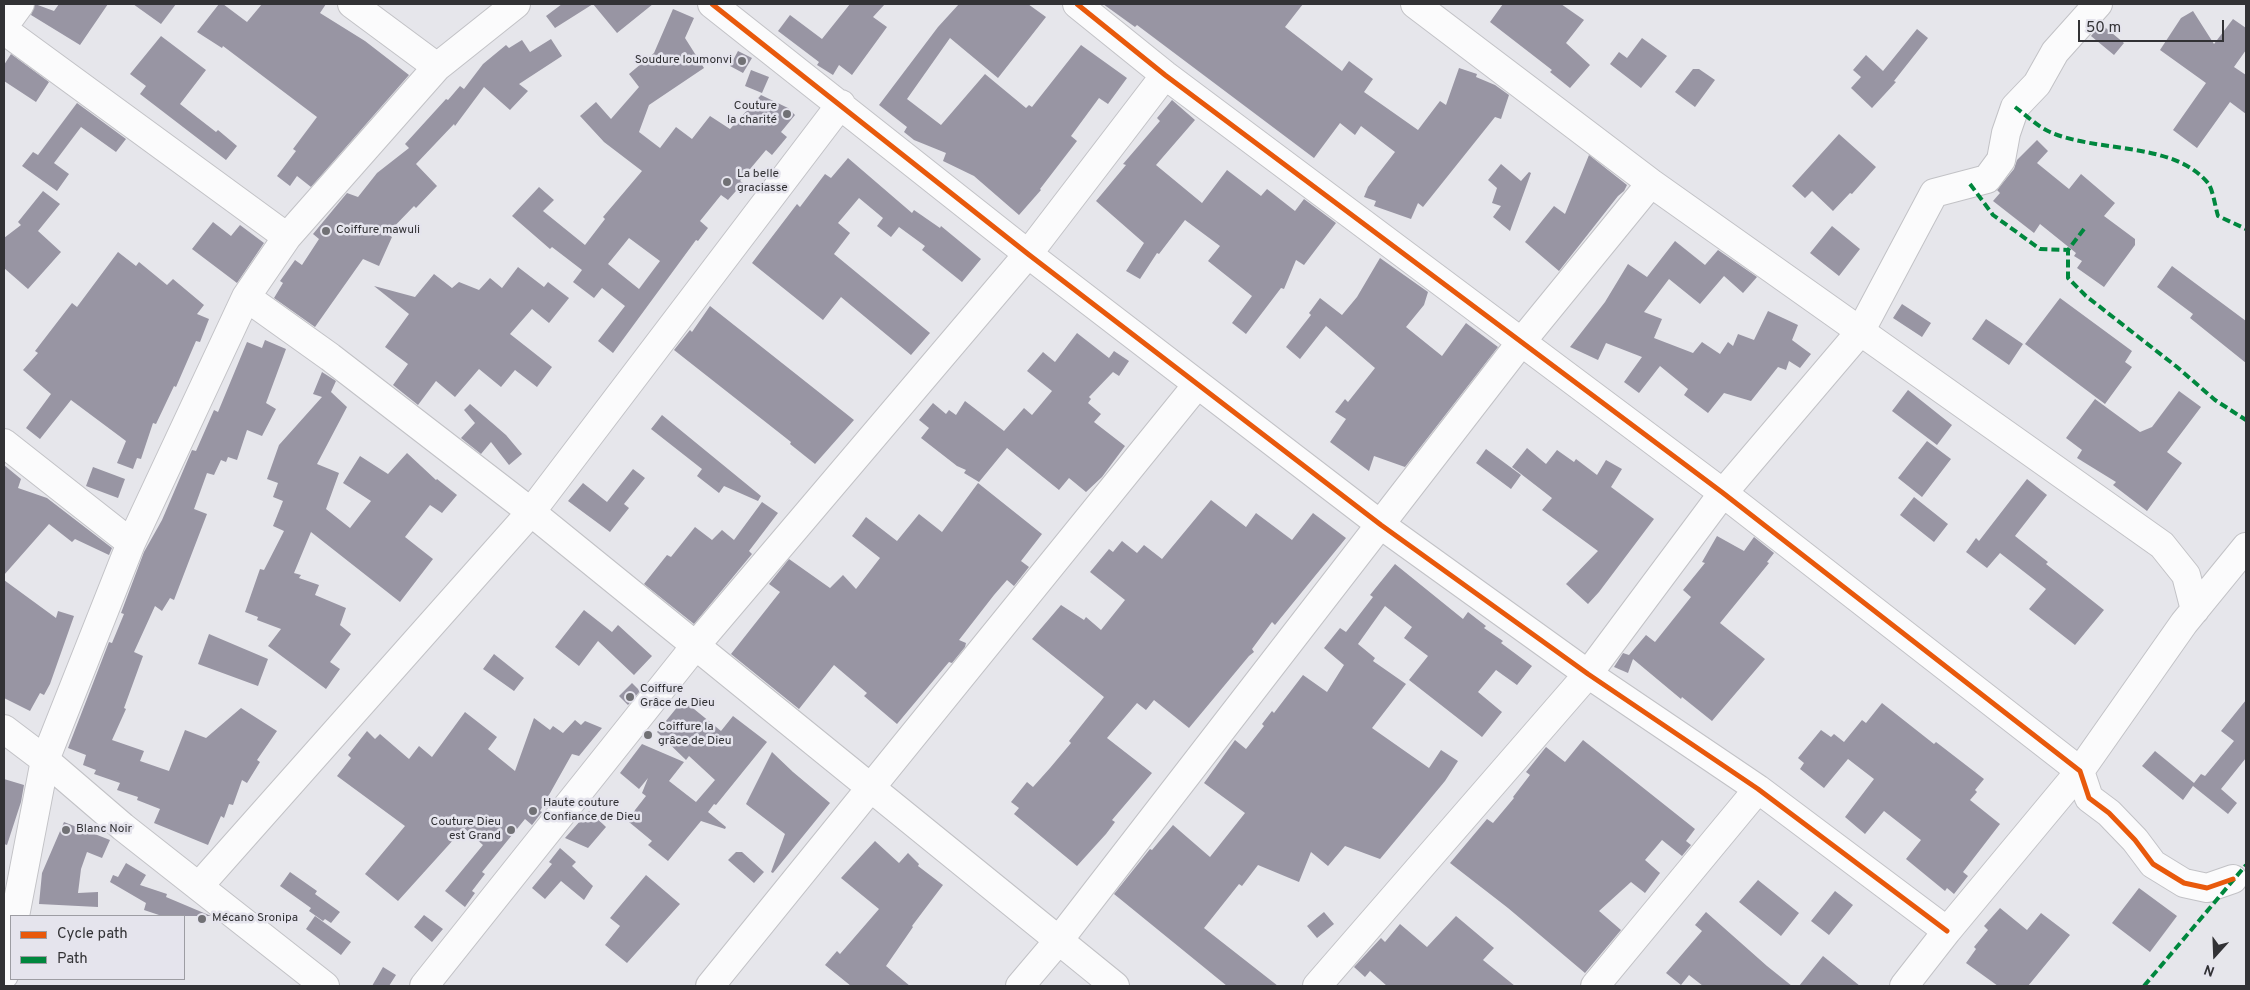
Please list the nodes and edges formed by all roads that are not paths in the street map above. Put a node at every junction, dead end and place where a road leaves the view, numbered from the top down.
1 (20, 4) edge
2 (352, 4) edge
3 (516, 4) edge
4 (712, 4) edge
5 (1077, 4) edge
6 (1415, 4) edge
7 (2098, 4) edge
8 (4, 28) edge
9 (437, 67) junction
10 (1165, 75) junction
11 (841, 104) junction
12 (1651, 183) junction
13 (287, 237) junction
14 (1028, 254) junction
15 (246, 297) junction
16 (1860, 332) junction
17 (1522, 341) junction
18 (1197, 385) junction
19 (4, 443) edge
20 (1723, 493) junction
21 (531, 512) junction
22 (1381, 525) junction
23 (131, 543) junction
24 (2246, 547) edge
25 (2195, 610) junction
26 (696, 645) junction
27 (1588, 674) junction
28 (4, 729) edge
29 (45, 760) junction
30 (2080, 771) junction
31 (872, 788) junction
32 (1758, 789) junction
33 (2233, 879) dead end
34 (199, 886) junction
35 (15, 915) edge
36 (1947, 931) junction
37 (1059, 940) junction
38 (10, 942) edge
39 (4, 975) edge
40 (326, 986) edge
41 (424, 986) edge
42 (710, 986) edge
43 (1020, 986) edge
44 (1115, 986) edge
45 (1318, 986) edge
46 (1594, 986) edge
47 (1904, 986) edge

1 - 8 street
2 - 9 street
3 - 9 street
4 - 11 street
5 - 10 street
6 - 12 street
7 - 16 street
8 - 13 street
9 - 13 street
10 - 14 street
10 - 17 street
11 - 14 street
11 - 21 street
12 - 16 street
12 - 17 street
13 - 15 street
14 - 18 street
14 - 26 street
15 - 21 street
15 - 23 street
16 - 20 street
16 - 25 street
17 - 20 street
17 - 22 street
18 - 22 street
18 - 31 street
19 - 23 street
20 - 27 street
20 - 30 street
21 - 26 street
21 - 34 street
22 - 27 street
22 - 37 street
23 - 29 street
24 - 25 street
25 - 30 street
26 - 31 street
26 - 41 street
27 - 32 street
27 - 45 street
28 - 29 street
29 - 34 street
29 - 35 street
30 - 33 street
30 - 36 street
31 - 37 street
31 - 42 street
32 - 36 street
32 - 46 street
34 - 40 street
36 - 47 street
37 - 43 street
37 - 44 street
38 - 39 street

